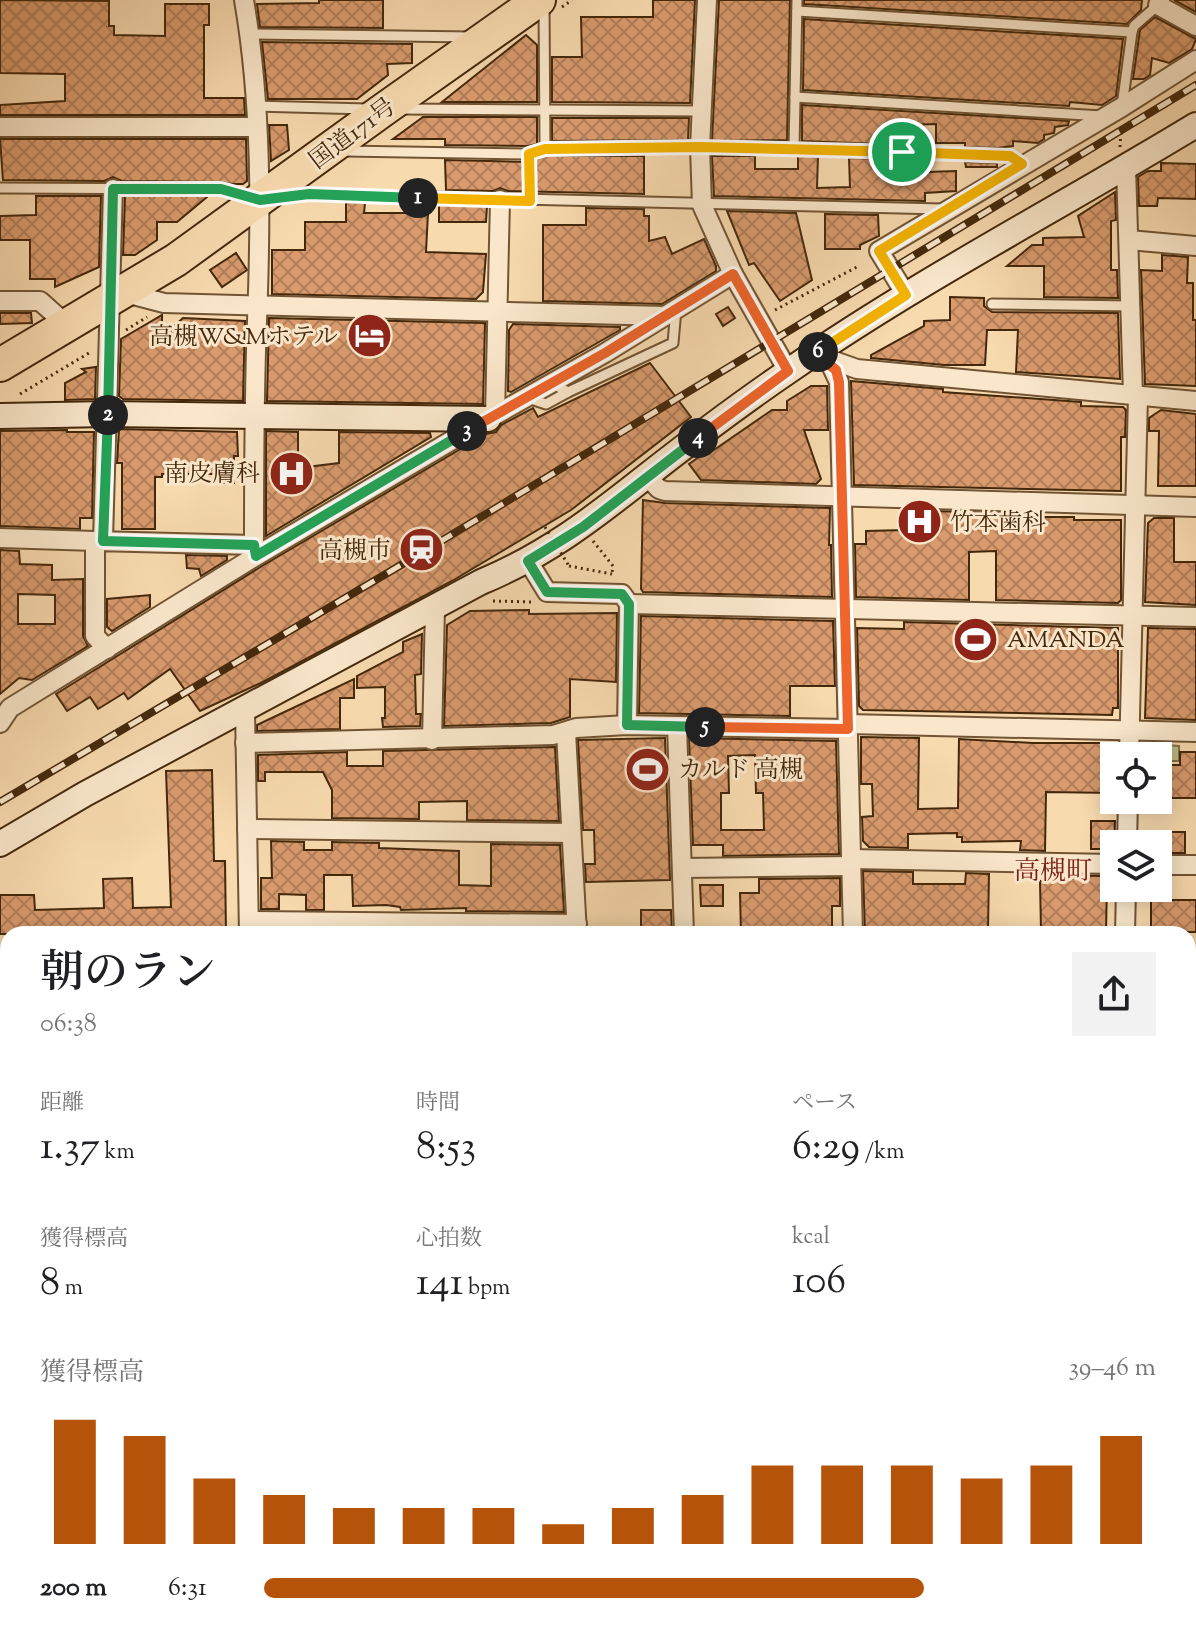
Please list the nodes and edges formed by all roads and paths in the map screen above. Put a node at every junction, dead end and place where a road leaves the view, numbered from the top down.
1 (244, 0) edge
2 (542, 0) edge
3 (707, 0) edge
4 (797, 0) edge
5 (1159, 2) edge
6 (797, 11) junction
7 (1196, 26) edge
8 (1132, 32) junction
9 (250, 34) junction
10 (486, 37) junction
11 (1196, 60) edge
12 (795, 97) junction
13 (254, 106) junction
14 (1122, 107) junction
15 (544, 109) junction
16 (383, 110) junction
17 (702, 111) junction
18 (1105, 116) junction
19 (1196, 125) edge
20 (0, 127) edge
21 (256, 127) junction
22 (700, 147) junction
23 (794, 148) junction
24 (545, 149) junction
25 (330, 150) junction
26 (529, 154) junction
27 (1022, 164) junction
28 (1126, 167) junction
29 (0, 188) edge
30 (113, 189) junction
31 (260, 200) junction
32 (500, 200) junction
33 (530, 201) junction
34 (702, 205) junction
35 (949, 209) junction
36 (1129, 240) junction
37 (1196, 246) edge
38 (857, 267) dead end
39 (733, 274) junction
40 (906, 295) junction
41 (117, 296) junction
42 (0, 301) edge
43 (992, 304) dead end
44 (258, 306) junction
45 (1131, 306) junction
46 (671, 312) junction
47 (772, 312) dead end
48 (495, 313) junction
49 (151, 314) dead end
50 (68, 326) junction
51 (630, 338) junction
52 (111, 340) junction
53 (815, 353) junction
54 (0, 365) edge
55 (626, 365) junction
56 (788, 371) junction
57 (561, 388) junction
58 (1136, 396) junction
59 (1196, 401) edge
60 (6, 408) edge
61 (108, 414) junction
62 (255, 417) junction
63 (491, 417) junction
64 (646, 476) junction
65 (842, 497) junction
66 (1135, 506) junction
67 (1196, 507) edge
68 (545, 527) dead end
69 (0, 538) edge
70 (99, 541) junction
71 (593, 541) dead end
72 (255, 550) junction
73 (528, 561) junction
74 (488, 601) dead end
75 (534, 602) dead end
76 (629, 604) junction
77 (435, 607) junction
78 (846, 609) junction
79 (1133, 615) junction
80 (1196, 617) edge
81 (107, 649) junction
82 (245, 710) junction
83 (0, 723) edge
84 (627, 725) junction
85 (677, 726) junction
86 (848, 726) junction
87 (1130, 730) junction
88 (566, 732) junction
89 (1196, 732) edge
90 (432, 740) junction
91 (1130, 742) edge
92 (245, 743) junction
93 (247, 829) junction
94 (571, 833) junction
95 (0, 844) edge
96 (851, 862) junction
97 (1100, 864) edge
98 (1172, 865) edge
99 (1196, 865) edge
100 (682, 868) junction
101 (1126, 902) edge
102 (249, 926) edge
103 (577, 926) edge
104 (684, 926) edge
105 (853, 926) edge
106 (1125, 926) edge

1 - 9 street
2 - 10 highway, 国道171号
2 - 15 lane
3 - 17 street
4 - 6 lane
5 - 7 street
5 - 8 lane
6 - 8 lane
6 - 12 lane
8 - 14 lane
9 - 10 lane
9 - 13 street
10 - 16 highway, 国道171号
11 - 14 street
12 - 18 lane
12 - 23 lane
13 - 16 lane
13 - 21 street
14 - 18 street
14 - 28 path
15 - 16 lane
15 - 17 lane
15 - 24 lane
16 - 25 highway, 国道171号
17 - 22 street
18 - 27 street
19 - 28 street
20 - 21 street
21 - 31 street
22 - 23 lane
22 - 24 lane
22 - 34 street
23 - 27 lane
24 - 26 lane
25 - 26 lane
25 - 31 highway, 国道171号
26 - 33 path
27 - 35 street
28 - 36 street
28 - 40 street
29 - 30 lane
30 - 31 lane
30 - 41 street
31 - 32 lane
31 - 41 highway, 国道171号
31 - 44 street
32 - 33 lane
32 - 48 street
33 - 34 lane
34 - 35 lane
34 - 39 street
35 - 40 street
36 - 37 street
36 - 45 street
38 - 47 path
39 - 46 street
39 - 56 street
40 - 53 street
41 - 44 street
41 - 50 highway, 国道171号
41 - 52 street
42 - 50 street
43 - 45 lane
44 - 48 street
44 - 62 street
45 - 58 street
46 - 48 street
46 - 51 street
46 - 55 lane
48 - 63 street
49 - 52 path
50 - 54 highway, 国道171号
51 - 55 lane
51 - 57 street
52 - 60 path
52 - 61 street
53 - 56 street
53 - 58 street
53 - 65 street
55 - 57 lane
56 - 64 street
57 - 63 street
58 - 59 street
58 - 66 street
60 - 61 street
61 - 62 street
61 - 70 street
62 - 63 street
62 - 72 street
63 - 72 street
64 - 65 street
64 - 73 street
65 - 66 street
65 - 78 street
66 - 67 street
66 - 79 street
68 - 71 path, bridge
69 - 70 street
70 - 72 street
70 - 81 street
72 - 81 street
73 - 76 street
73 - 77 street
74 - 75 path
76 - 78 street
76 - 84 street
77 - 82 street
77 - 90 street
78 - 79 street
78 - 86 street
79 - 80 street
79 - 87 street
81 - 83 street
82 - 92 street
82 - 95 street
84 - 85 street
84 - 88 street
85 - 86 street
85 - 100 street
86 - 87 street
86 - 96 street
87 - 89 street
87 - 91 street
88 - 90 street
88 - 94 street
90 - 92 street
92 - 93 street
93 - 94 street
93 - 102 street
94 - 103 street
96 - 97 street
96 - 100 street
96 - 105 street
98 - 99 street
100 - 104 street
101 - 106 street

